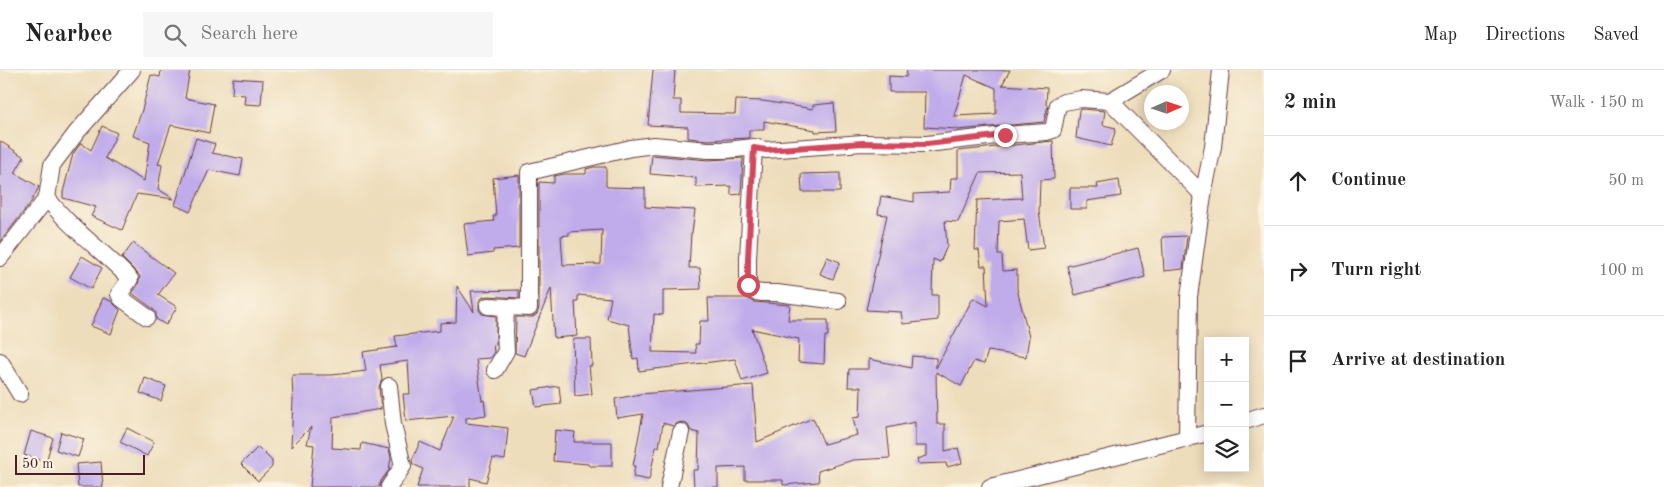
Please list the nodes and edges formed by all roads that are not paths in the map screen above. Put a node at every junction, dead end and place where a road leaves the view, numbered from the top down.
1 (132, 70) edge
2 (1162, 70) edge
3 (1220, 70) edge
4 (1110, 101) junction
5 (754, 148) junction
6 (1203, 195) junction
7 (47, 198) junction
8 (0, 258) edge
9 (838, 301) dead end
10 (488, 306) dead end
11 (506, 307) junction
12 (147, 317) dead end
13 (0, 361) edge
14 (495, 370) dead end
15 (389, 386) dead end
16 (20, 394) dead end
17 (1264, 415) edge
18 (1249, 420) edge
19 (681, 432) dead end
20 (1204, 434) edge
21 (1187, 439) junction
22 (390, 487) edge
23 (669, 487) edge
24 (990, 487) edge

1 - 7 street
2 - 4 street
3 - 6 street
4 - 5 street
4 - 6 street
5 - 9 street
5 - 11 street
6 - 21 street
7 - 8 street
7 - 12 street
10 - 11 street
11 - 14 street
13 - 16 street
15 - 22 street
17 - 18 street
19 - 23 street
20 - 21 street
21 - 24 street

